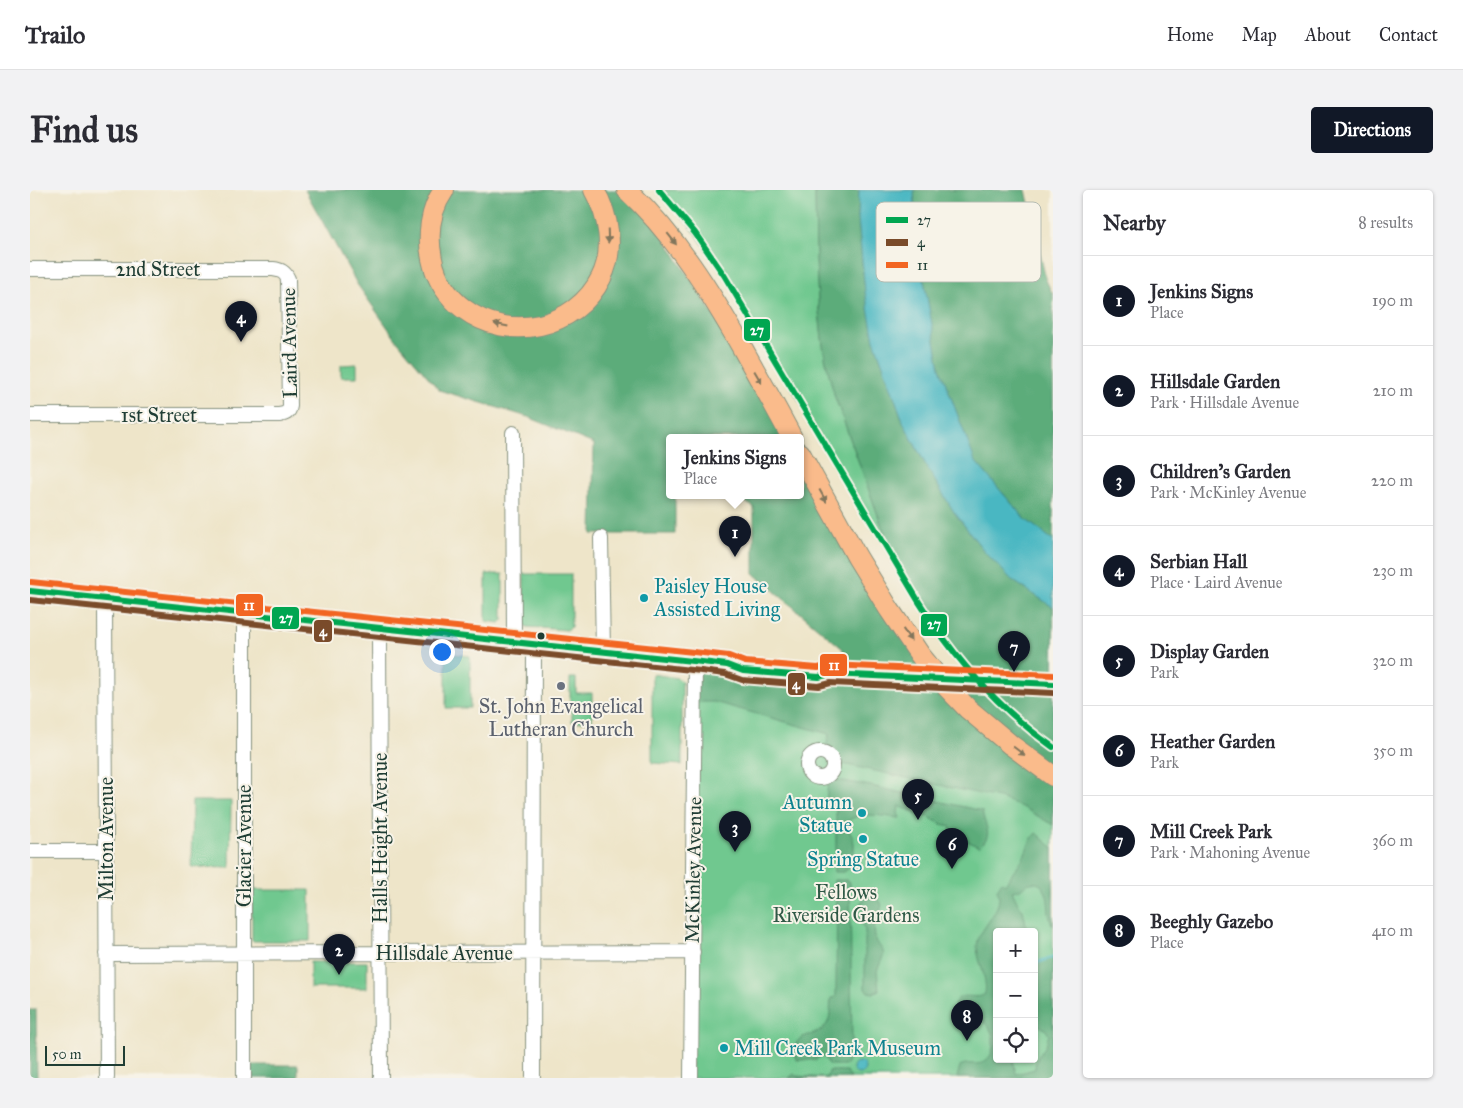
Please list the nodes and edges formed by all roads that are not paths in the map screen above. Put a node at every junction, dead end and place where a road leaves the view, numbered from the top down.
1 (444, 190) edge
2 (594, 190) edge
3 (627, 190) edge
4 (30, 269) edge
5 (285, 273) joint
6 (287, 413) joint
7 (30, 415) edge
8 (513, 433) dead end
9 (790, 434) edge
10 (804, 460) edge
11 (601, 538) dead end
12 (30, 591) edge
13 (106, 600) junction
14 (244, 614) junction
15 (379, 629) junction
16 (514, 642) junction
17 (534, 644) junction
18 (603, 652) junction
19 (695, 662) junction
20 (1053, 684) edge
21 (1053, 776) edge
22 (30, 851) edge
23 (106, 851) junction
24 (533, 952) junction
25 (693, 952) junction
26 (244, 953) junction
27 (380, 953) junction
28 (106, 954) junction
29 (107, 1078) edge
30 (244, 1078) edge
31 (381, 1078) edge
32 (533, 1078) edge
33 (691, 1078) edge

2 -> 1 highway
3 -> 9 highway
4 - 5 street, 2nd Street
5 - 6 street, Laird Avenue
6 - 7 street, 1st Street
8 - 16 street
10 -> 21 highway
11 - 18 street
12 - 13 main road
13 - 14 main road
13 - 23 street, Milton Avenue
14 - 15 main road
14 - 26 street, Glacier Avenue
15 - 16 main road
15 - 27 street, Halls Height Avenue
16 - 17 main road
17 - 18 main road
17 - 24 street
18 - 19 main road
19 - 20 main road, bridge
19 - 25 street, McKinley Avenue
22 - 23 street
23 - 28 street, Milton Avenue
24 - 25 street, Hillsdale Avenue
24 - 27 street, Hillsdale Avenue
24 - 32 street
25 - 33 street, McKinley Avenue
26 - 27 street, Hillsdale Avenue
26 - 28 street, Hillsdale Avenue
26 - 30 street, Glacier Avenue
27 - 31 street, Halls Height Avenue
28 - 29 street, Milton Avenue

